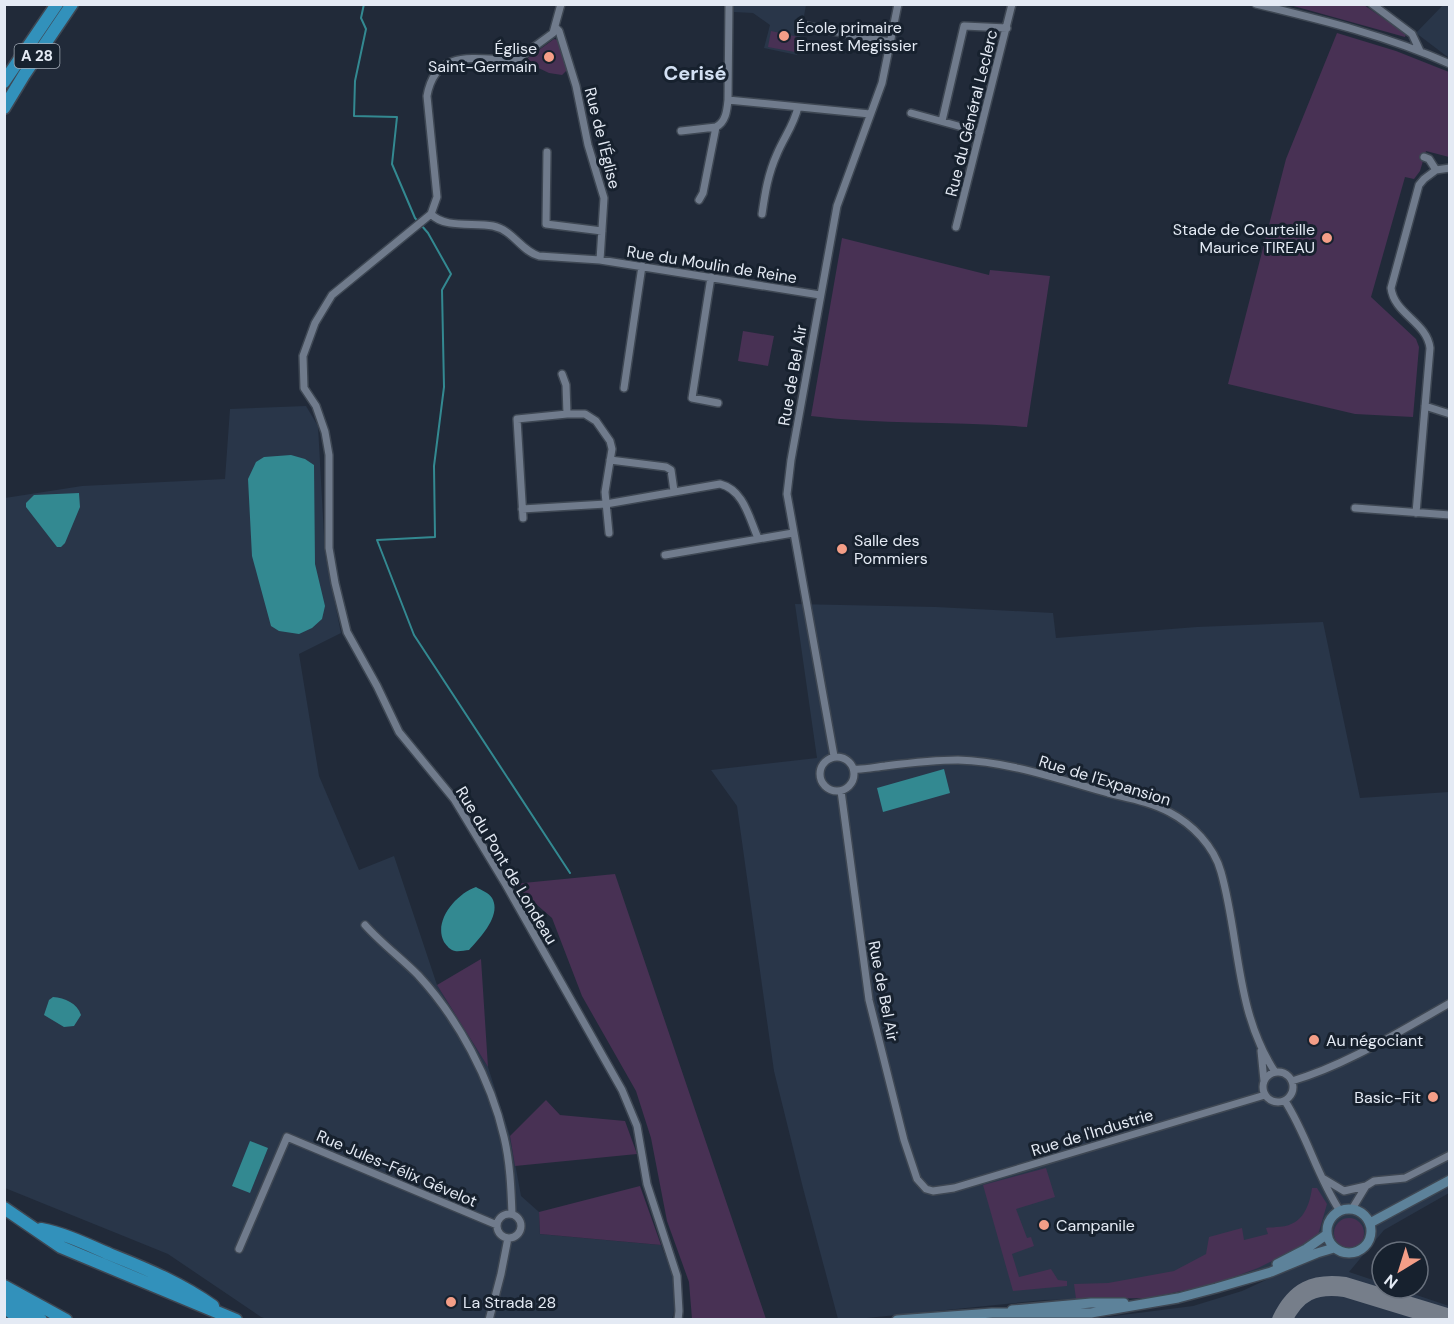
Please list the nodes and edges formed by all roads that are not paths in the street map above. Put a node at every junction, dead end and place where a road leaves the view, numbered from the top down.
1 (57, 4) edge
2 (72, 4) edge
3 (561, 4) edge
4 (729, 4) edge
5 (898, 4) edge
6 (1012, 4) edge
7 (1256, 4) edge
8 (1372, 4) edge
9 (801, 25) dead end
10 (555, 27) junction
11 (1007, 28) junction
12 (890, 42) junction
13 (1420, 51) junction
14 (1449, 64) edge
15 (4, 82) edge
16 (728, 100) junction
17 (798, 107) junction
18 (4, 108) edge
19 (911, 113) dead end
20 (870, 114) junction
21 (942, 121) junction
22 (716, 127) junction
23 (681, 131) dead end
24 (980, 132) junction
25 (547, 152) dead end
26 (1424, 157) dead end
27 (1449, 168) edge
28 (1436, 170) junction
29 (699, 200) dead end
30 (431, 214) junction
31 (762, 214) dead end
32 (957, 227) dead end
33 (602, 231) junction
34 (600, 260) junction
35 (642, 267) junction
36 (711, 278) junction
37 (820, 295) junction
38 (562, 374) dead end
39 (624, 388) dead end
40 (718, 402) dead end
41 (1425, 406) junction
42 (567, 414) junction
43 (1449, 414) edge
44 (610, 460) junction
45 (674, 491) junction
46 (606, 504) junction
47 (1354, 508) dead end
48 (522, 509) junction
49 (1416, 513) junction
50 (1449, 515) edge
51 (523, 518) dead end
52 (609, 533) dead end
53 (793, 533) junction
54 (758, 538) junction
55 (664, 555) dead end
56 (834, 756) junction
57 (854, 769) junction
58 (841, 791) junction
59 (365, 924) dead end
60 (1449, 1003) edge
61 (1262, 1051) junction
62 (1275, 1072) junction
63 (1264, 1081) junction
64 (1292, 1081) junction
65 (1265, 1095) junction
66 (1285, 1101) junction
67 (1449, 1155) edge
68 (1322, 1177) junction
69 (1449, 1180) edge
70 (1366, 1186) junction
71 (926, 1189) joint
72 (4, 1208) edge
73 (1352, 1209) junction
74 (1340, 1210) junction
75 (512, 1215) junction
76 (1370, 1223) junction
77 (497, 1225) junction
78 (1326, 1235) junction
79 (508, 1238) junction
80 (1334, 1248) junction
81 (239, 1249) dead end
82 (1251, 1277) junction
83 (4, 1286) edge
84 (4, 1299) edge
85 (1085, 1303) junction
86 (1144, 1303) junction
87 (4, 1307) edge
88 (992, 1313) junction
89 (1077, 1316) edge
90 (1056, 1317) edge
91 (231, 1318) edge
92 (21, 1320) edge
93 (41, 1320) edge
94 (66, 1320) edge
95 (489, 1320) edge
96 (678, 1320) edge
97 (897, 1320) edge

1 - 15 highway, A 28
2 - 18 highway, A 28
3 - 10 street
4 - 16 street
5 - 12 street, Rue de Bel Air
6 - 11 street, Rue du Général Leclerc
7 - 13 street
8 - 13 street
9 - 12 street
10 - 30 street
10 - 33 street, Rue de l'Église
11 - 21 street
11 - 24 street, Rue du Général Leclerc
12 - 20 street, Rue de Bel Air
13 - 14 street
16 - 17 street
16 - 22 street
17 - 20 street
17 - 31 street
19 - 21 street
20 - 37 street, Rue de Bel Air
21 - 24 street
22 - 23 street
22 - 29 street
24 - 32 street, Rue du Général Leclerc
25 - 33 street
26 - 28 street
27 - 28 street
28 - 41 street
30 - 34 street, Rue du Moulin de Reine
30 - 96 street, Rue du Pont de Londeau
33 - 34 street, Rue de l'Église
34 - 35 street, Rue du Moulin de Reine
35 - 36 street, Rue du Moulin de Reine
35 - 39 street
36 - 37 street, Rue du Moulin de Reine
36 - 40 street
37 - 53 street, Rue de Bel Air
38 - 42 street
41 - 43 street
41 - 49 street
42 - 44 street
42 - 48 street
44 - 45 street
44 - 46 street
45 - 46 street
45 - 54 street
46 - 48 street
46 - 52 street
47 - 49 street
48 - 51 street
49 - 50 street
53 - 54 street
53 - 56 street, Rue de Bel Air
54 - 55 street
56 - 57 street
56 - 58 street
57 - 58 street
57 - 61 street, Rue de l'Expansion
58 - 71 street, Rue de Bel Air
59 - 75 street
60 - 64 street
61 - 62 street, Rue de l'Expansion
61 - 63 street
62 - 63 street
62 - 64 street
63 - 65 street
64 - 66 street
65 - 66 street
65 - 71 street, Rue de l'Industrie
66 - 68 street
67 - 70 street
68 - 70 street
68 - 74 street
69 - 76 main road
70 - 73 street
72 - 91 highway
73 - 74 main road
73 - 76 main road
74 - 78 main road
75 - 77 street
75 - 79 street
76 - 80 main road
77 - 79 street
77 - 81 street, Rue Jules-Félix Gévelot
78 - 80 main road
78 - 82 main road
79 - 95 street
80 - 82 main road
82 - 86 main road
83 - 94 highway
84 - 93 highway
85 - 86 main road
85 - 88 main road
85 - 90 main road
86 - 89 main road
87 - 92 highway
88 - 90 main road
88 - 97 main road
89 - 90 main road

